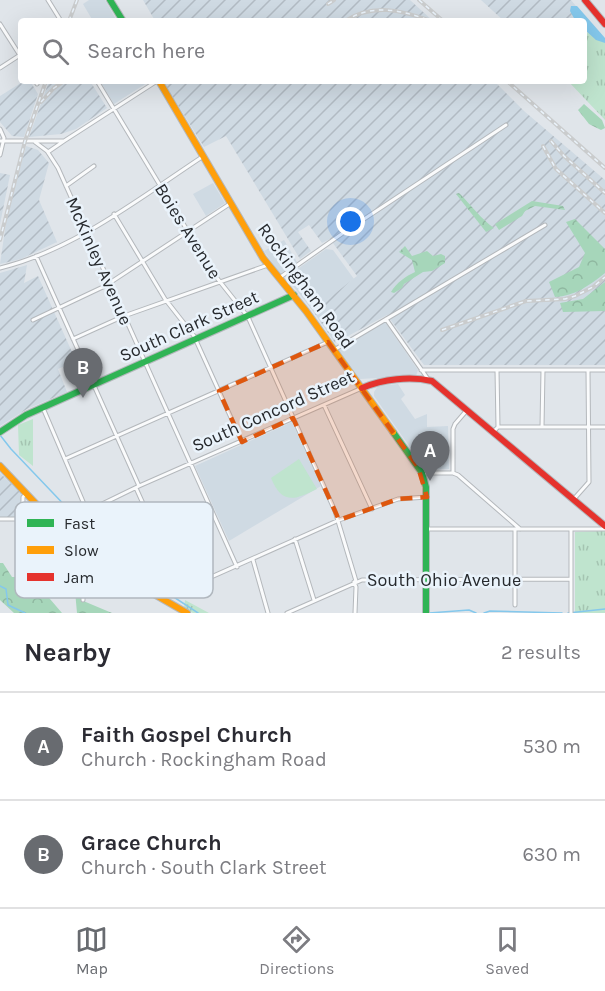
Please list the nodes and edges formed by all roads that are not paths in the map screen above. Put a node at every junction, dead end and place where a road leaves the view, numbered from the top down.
1 (48, 0) edge
2 (110, 0) edge
3 (585, 0) edge
4 (59, 18) edge
5 (121, 18) edge
6 (0, 24) edge
7 (605, 24) edge
8 (18, 53) edge
9 (18, 57) edge
10 (0, 68) edge
11 (99, 84) edge
12 (153, 84) edge
13 (160, 84) edge
14 (114, 109) junction
15 (506, 125) dead end
16 (0, 129) edge
17 (2, 141) edge
18 (64, 141) junction
19 (35, 142) junction
20 (48, 153) junction
21 (0, 155) edge
22 (203, 157) junction
23 (94, 166) dead end
24 (159, 185) junction
25 (66, 186) junction
26 (231, 203) junction
27 (114, 214) junction
28 (545, 225) dead end
29 (87, 232) junction
30 (188, 232) junction
31 (36, 256) junction
32 (143, 261) junction
33 (268, 265) junction
34 (0, 268) edge
35 (279, 278) junction
36 (218, 282) junction
37 (109, 284) junction
38 (294, 295) junction
39 (167, 301) junction
40 (59, 307) junction
41 (124, 316) junction
42 (248, 316) junction
43 (386, 319) junction
44 (33, 320) dead end
45 (73, 339) junction
46 (196, 340) junction
47 (328, 342) junction
48 (334, 350) junction
49 (145, 362) junction
50 (270, 367) junction
51 (421, 370) junction
52 (497, 370) junction
53 (543, 370) junction
54 (588, 370) junction
55 (605, 370) edge
56 (429, 380) junction
57 (94, 385) junction
58 (362, 388) junction
59 (219, 391) junction
60 (324, 405) junction
61 (43, 408) junction
62 (467, 410) junction
63 (168, 413) junction
64 (293, 418) junction
65 (542, 427) junction
66 (588, 427) junction
67 (605, 427) edge
68 (496, 430) junction
69 (0, 432) edge
70 (116, 436) junction
71 (242, 442) junction
72 (65, 459) junction
73 (191, 464) junction
74 (0, 466) edge
75 (422, 473) junction
76 (453, 473) junction
77 (138, 487) junction
78 (26, 494) junction
79 (427, 497) junction
80 (573, 500) junction
81 (23, 502) edge
82 (34, 502) edge
83 (83, 502) edge
84 (107, 502) edge
85 (144, 502) edge
86 (208, 502) edge
87 (372, 509) junction
88 (213, 513) edge
89 (339, 520) junction
90 (605, 528) edge
91 (427, 529) junction
92 (515, 529) junction
93 (520, 530) junction
94 (571, 530) junction
95 (295, 539) junction
96 (252, 559) junction
97 (237, 567) junction
98 (213, 577) edge
99 (572, 579) junction
100 (515, 580) junction
101 (427, 581) junction
102 (355, 582) junction
103 (160, 598) edge
104 (314, 601) junction
105 (515, 606) dead end
106 (426, 611) edge
107 (185, 613) edge
108 (268, 613) edge
109 (287, 613) edge
110 (355, 613) edge
111 (571, 613) edge

1 - 4 street
2 - 5 street
3 - 7 street
6 - 8 street
9 - 10 street
11 - 14 street, Boies Avenue
12 - 14 street
13 - 22 street, Rockingham Road
14 - 18 street
14 - 24 street, Boies Avenue
15 - 35 street
16 - 17 street
17 - 19 street
17 - 21 street
18 - 19 street
18 - 20 street
19 - 20 street, McKinley Avenue
20 - 25 street, McKinley Avenue
22 - 24 street
22 - 26 street, Rockingham Road
23 - 25 street
24 - 27 street
24 - 30 street, Boies Avenue
25 - 29 street, McKinley Avenue
26 - 30 street
26 - 33 street, Rockingham Road
27 - 29 street
27 - 32 street
28 - 43 street
29 - 31 street
29 - 37 street, McKinley Avenue
30 - 32 street
30 - 36 street, Boies Avenue
31 - 34 street
31 - 40 street
32 - 37 street
32 - 39 street
33 - 35 street, Rockingham Road
33 - 36 street
35 - 38 street, Rockingham Road
36 - 39 street
36 - 42 street, Boies Avenue
37 - 40 street
37 - 41 street, McKinley Avenue
38 - 42 street, South Clark Street
38 - 47 street, Rockingham Road
39 - 41 street
39 - 46 street
40 - 44 street
40 - 45 street
41 - 45 street
41 - 49 street, McKinley Avenue
42 - 46 street, South Clark Street
42 - 50 street, Boies Avenue
43 - 48 street
43 - 51 street
45 - 57 street
46 - 49 street, South Clark Street
46 - 59 street
47 - 48 street, Rockingham Road
47 - 50 street
48 - 58 street, Rockingham Road
49 - 57 street, South Clark Street
49 - 63 street, McKinley Avenue
50 - 59 street
50 - 64 street, Boies Avenue
51 - 52 street
51 - 56 street
52 - 53 street
52 - 68 street
53 - 54 street
53 - 65 street
54 - 55 street
54 - 66 street
56 - 58 street, South Concord Street
56 - 62 street
57 - 61 street, South Clark Street
57 - 70 street
58 - 60 street, South Concord Street
58 - 75 street, Rockingham Road
59 - 63 street
59 - 71 street
60 - 64 street, South Concord Street
60 - 87 street
61 - 69 street, South Clark Street
61 - 72 street
62 - 68 street
62 - 76 street
63 - 70 street
63 - 73 street, McKinley Avenue
64 - 71 street, South Concord Street
64 - 89 street, Boies Avenue
65 - 66 street
65 - 68 street
66 - 67 street
66 - 80 street
68 - 80 street
70 - 72 street
70 - 77 street
71 - 73 street, South Concord Street
72 - 83 street
73 - 77 street, South Concord Street
73 - 86 street, McKinley Avenue
74 - 78 street
75 - 76 street
75 - 79 street, Rockingham Road
76 - 93 street
77 - 84 street, South Concord Street
77 - 85 street
78 - 81 street
78 - 82 street
79 - 87 street
79 - 91 street, Rockingham Road
80 - 90 street
87 - 89 street
88 - 97 street, McKinley Avenue
89 - 95 street
89 - 102 street, Boies Avenue
90 - 94 street
91 - 92 street
91 - 101 street, Rockingham Road
92 - 93 street
92 - 100 street
93 - 94 street
94 - 99 street
95 - 96 street
95 - 104 street
96 - 97 street
96 - 108 street
97 - 98 street
99 - 100 street, South Ohio Avenue
99 - 111 street
100 - 101 street, South Ohio Avenue
100 - 105 street
101 - 102 street, South Ohio Avenue
101 - 106 street, Rockingham Road
102 - 104 street, South Ohio Avenue
102 - 110 street, Boies Avenue
103 - 107 street
104 - 109 street, South Ohio Avenue

